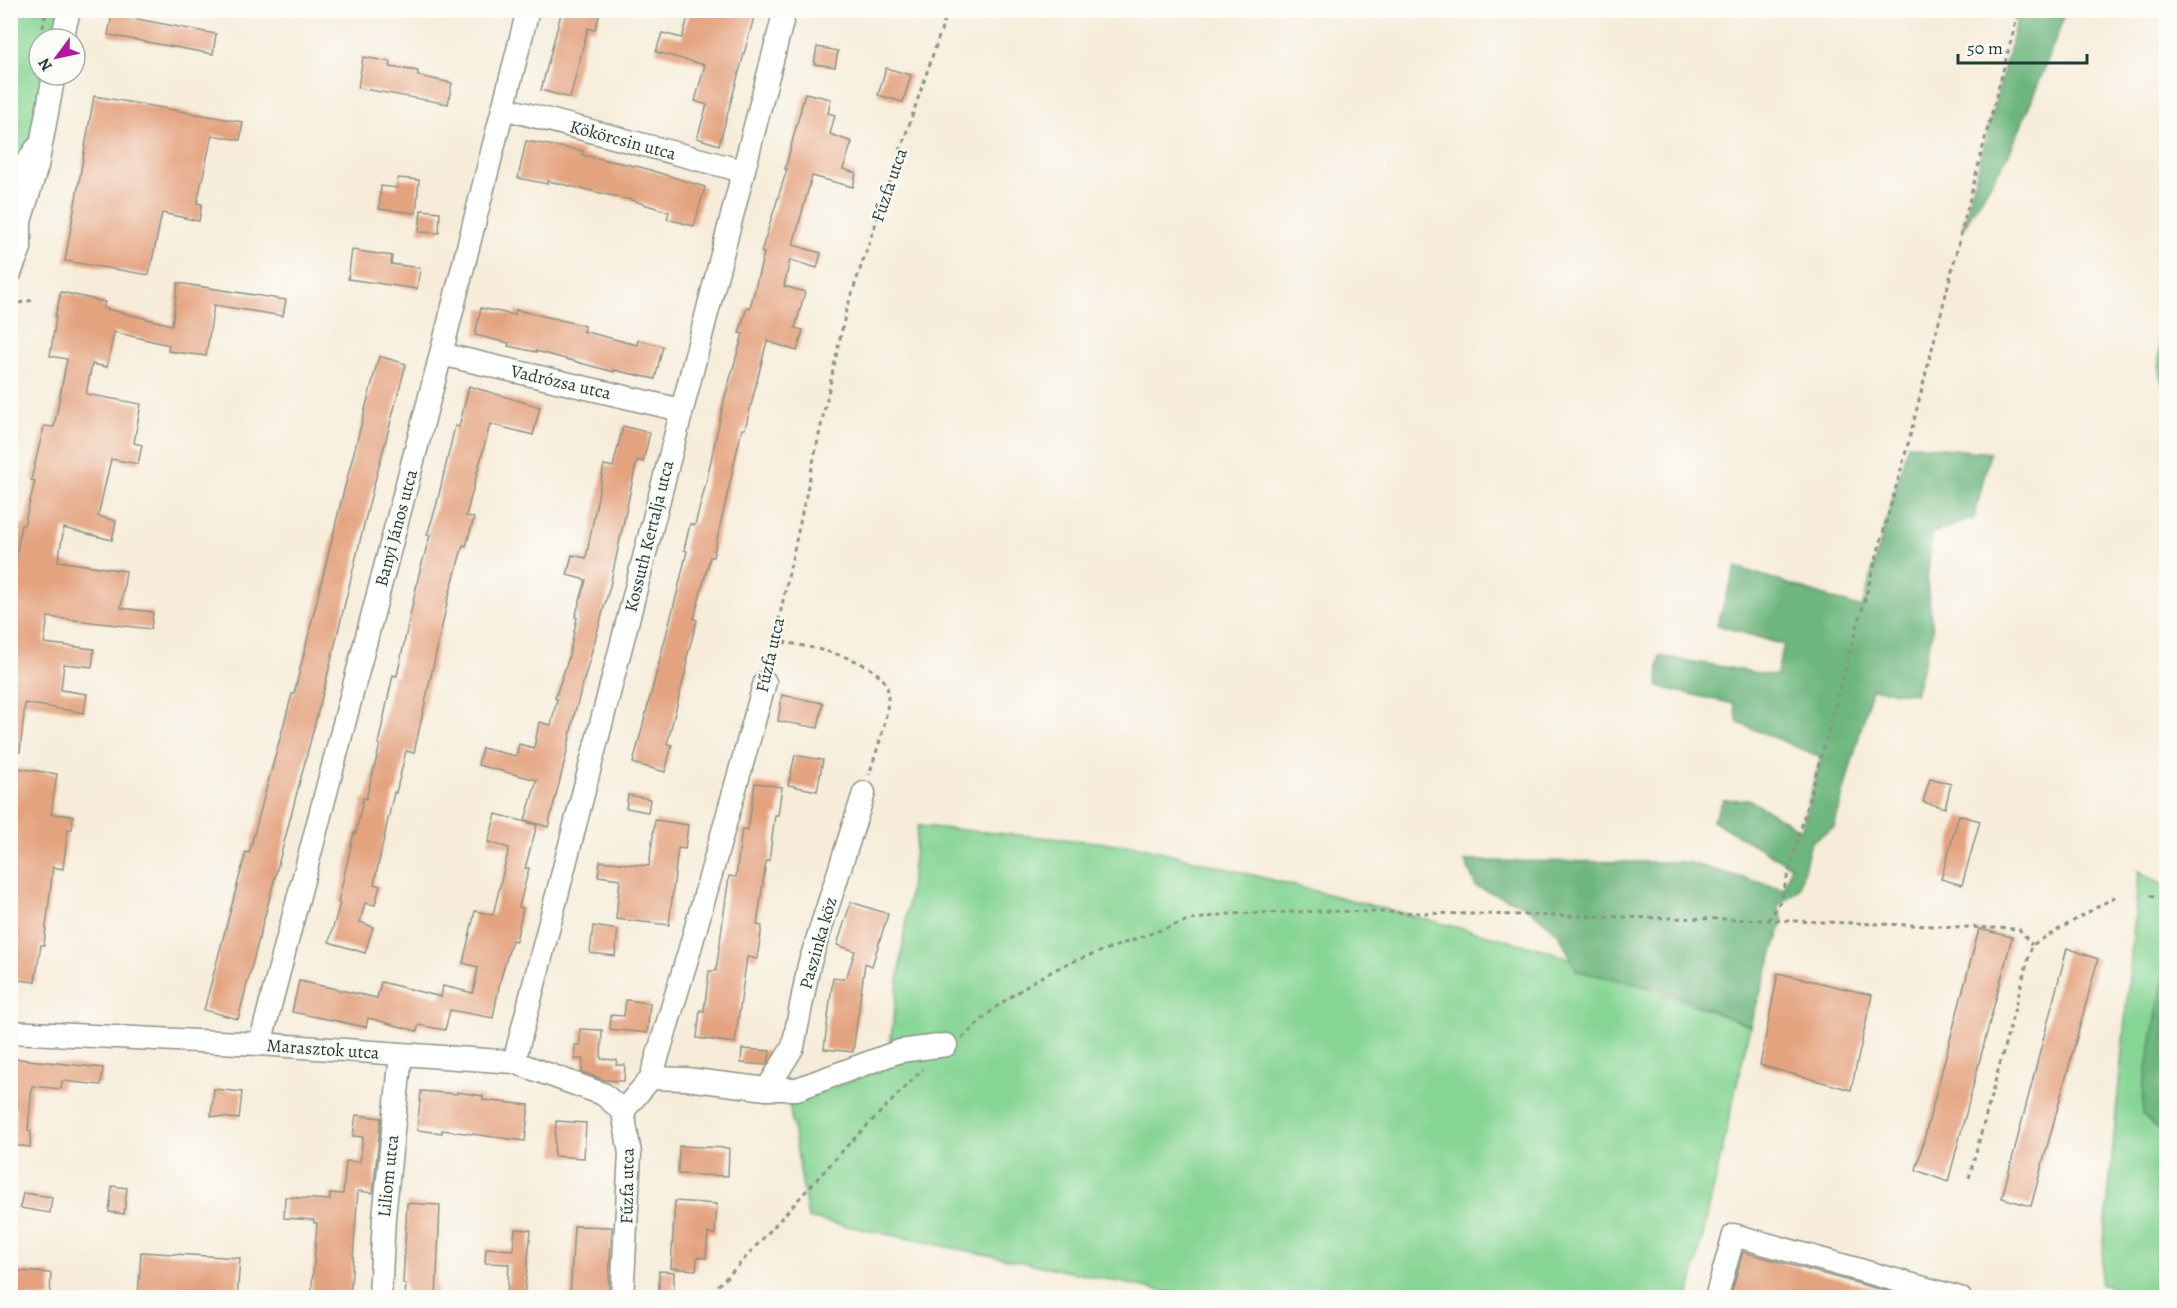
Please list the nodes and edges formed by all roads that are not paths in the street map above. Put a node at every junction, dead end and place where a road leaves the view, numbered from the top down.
1 (69, 10) edge
2 (528, 10) edge
3 (785, 10) edge
4 (57, 27) edge
5 (52, 87) edge
6 (503, 108) junction
7 (42, 140) junction
8 (743, 171) junction
9 (10, 180) edge
10 (15, 214) edge
11 (10, 273) edge
12 (441, 354) junction
13 (681, 410) junction
14 (765, 681) road end
15 (864, 793) road end
16 (10, 1032) edge
17 (260, 1044) junction
18 (946, 1045) road end
19 (401, 1055) junction
20 (514, 1062) junction
21 (651, 1078) junction
22 (768, 1089) junction
23 (623, 1111) junction
24 (380, 1298) edge
25 (622, 1298) edge
26 (1716, 1298) edge
27 (1959, 1298) edge

1 - 4 street
2 - 6 street, Banyi János utca
3 - 8 street, Kossuth Kertalja utca
5 - 7 street
6 - 8 street, Kökörcsin utca
6 - 12 street, Banyi János utca
7 - 9 street
7 - 10 street
8 - 13 street, Kossuth Kertalja utca
10 - 11 street
12 - 13 street, Vadrózsa utca
12 - 17 street, Banyi János utca
13 - 20 street, Kossuth Kertalja utca
14 - 21 street, Fűzfa utca
15 - 22 street, Paszinka köz
16 - 17 street, Marasztok utca
17 - 19 street, Marasztok utca
18 - 22 street
19 - 20 street, Marasztok utca
19 - 24 street, Liliom utca
20 - 23 street, Marasztok utca
21 - 22 street
21 - 23 street, Fűzfa utca
23 - 25 street, Fűzfa utca
26 - 27 street

